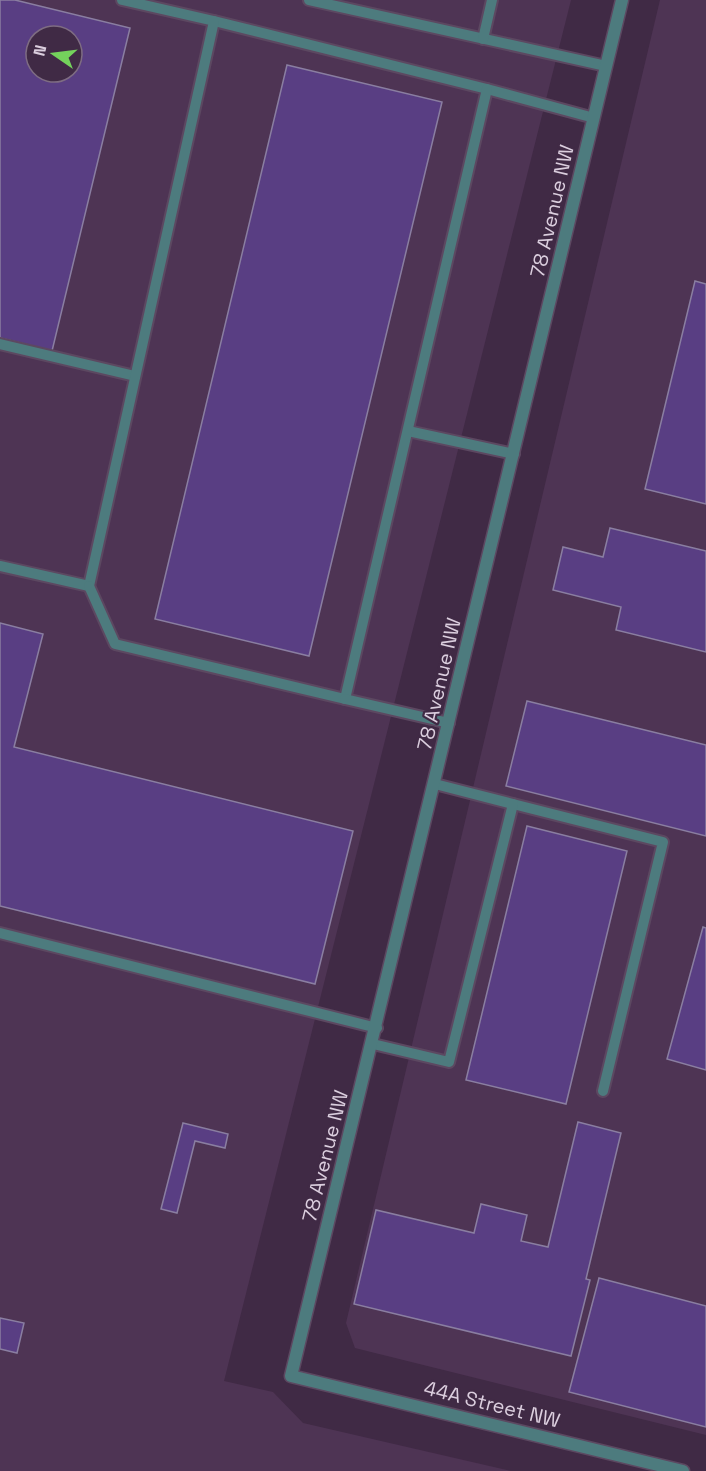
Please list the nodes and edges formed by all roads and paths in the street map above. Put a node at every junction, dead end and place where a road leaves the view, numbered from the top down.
1 (122, 0) edge
2 (309, 0) edge
3 (492, 0) edge
4 (622, 0) edge
5 (214, 21) junction
6 (483, 39) junction
7 (606, 66) junction
8 (487, 88) junction
9 (594, 118) junction
10 (0, 344) edge
11 (135, 376) junction
12 (408, 431) junction
13 (514, 454) junction
14 (0, 566) edge
15 (89, 586) junction
16 (345, 699) junction
17 (450, 723) junction
18 (435, 784) junction
19 (513, 804) junction
20 (0, 933) edge
21 (377, 1028) junction
22 (373, 1044) junction
23 (603, 1091) dead end
24 (291, 1376) joint
25 (683, 1471) edge

1 - 5 lane
2 - 6 lane
3 - 6 lane
4 - 7 street, 78 Avenue NW
5 - 8 lane
5 - 11 lane
6 - 7 lane
7 - 9 street, 78 Avenue NW
8 - 9 lane
8 - 12 lane
9 - 13 street, 78 Avenue NW
10 - 11 lane
11 - 15 lane
12 - 13 lane
12 - 16 lane
13 - 17 street, 78 Avenue NW
14 - 15 lane
15 - 16 lane
16 - 17 lane
17 - 18 street, 78 Avenue NW
18 - 19 lane
18 - 21 street, 78 Avenue NW
19 - 22 lane
19 - 23 lane
20 - 21 lane
21 - 22 street, 78 Avenue NW
22 - 24 street, 78 Avenue NW
24 - 25 street, 44A Street NW

